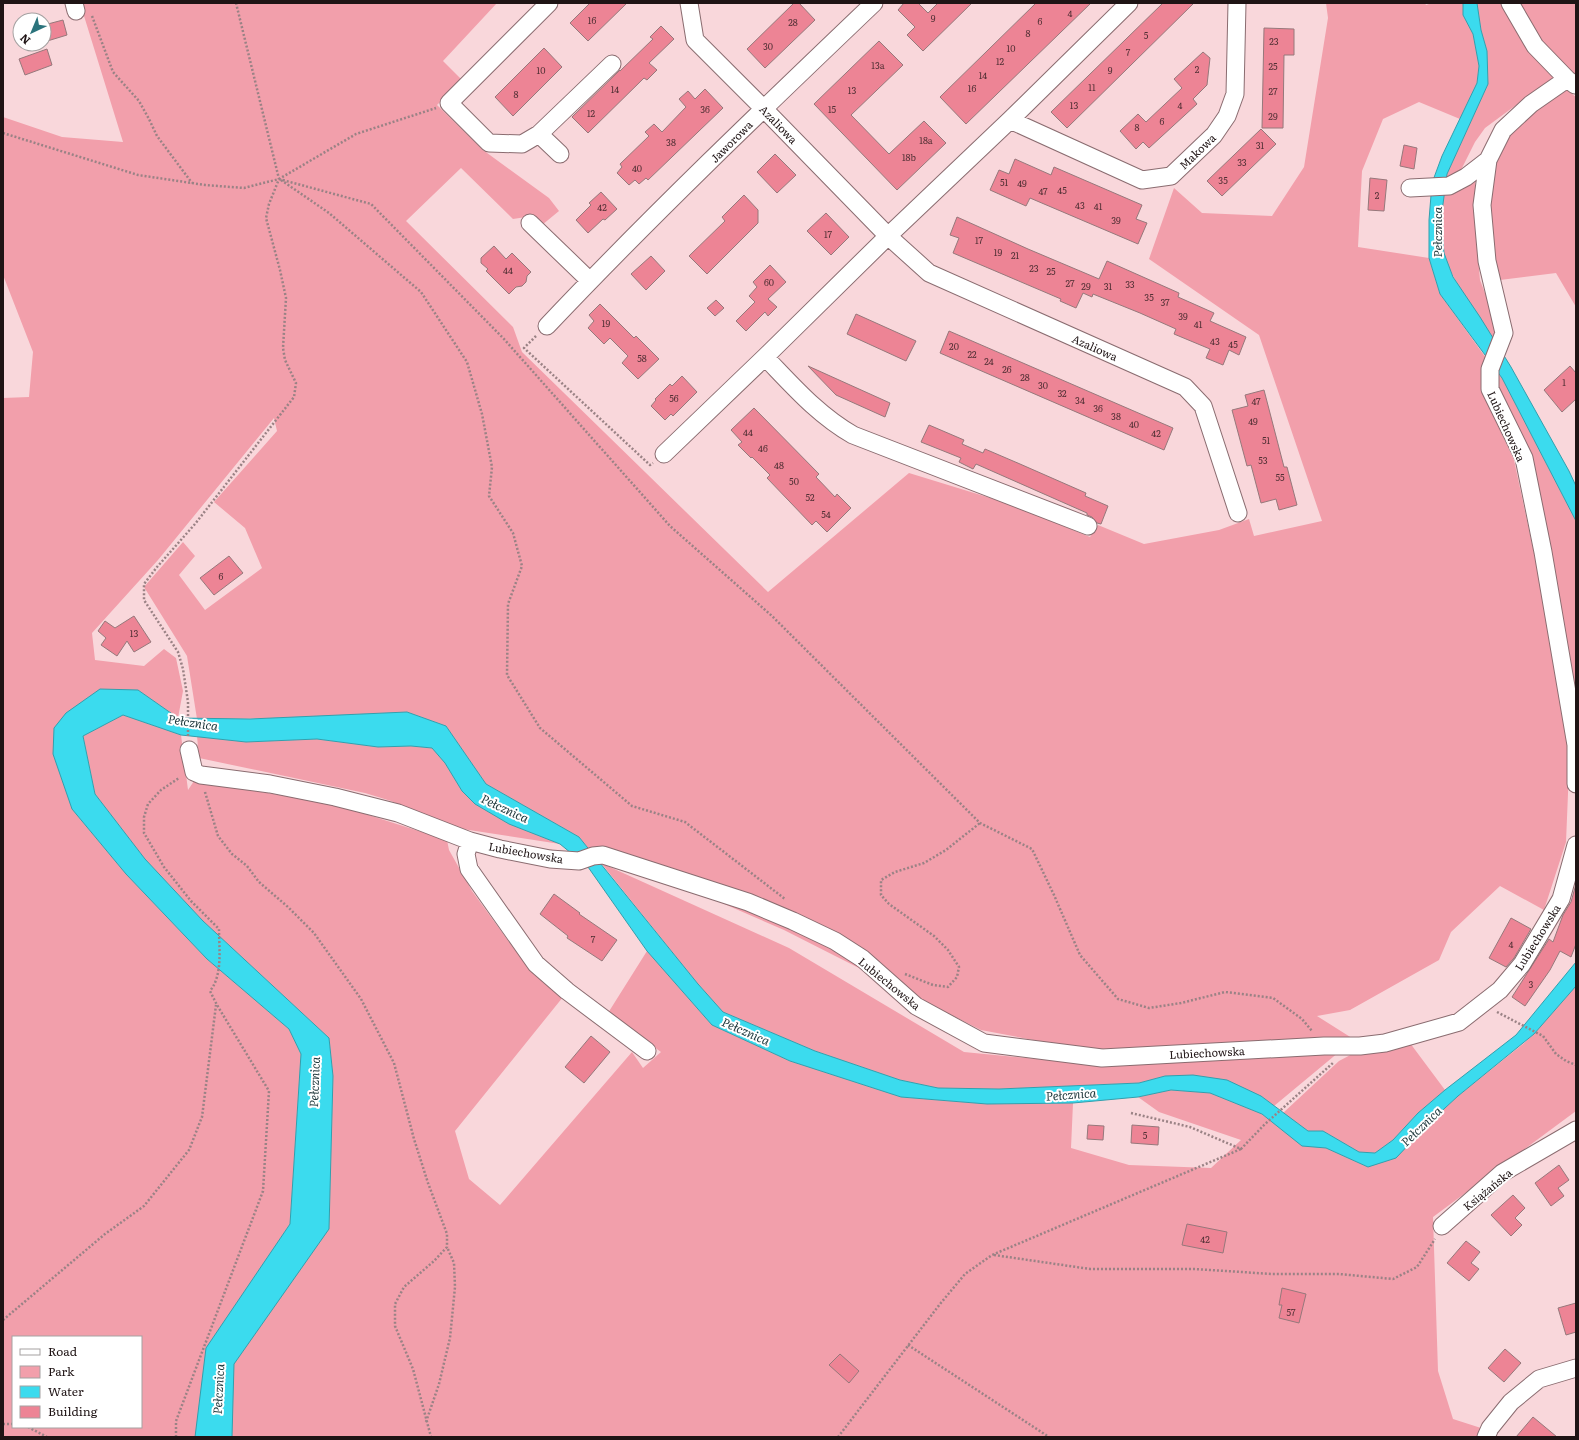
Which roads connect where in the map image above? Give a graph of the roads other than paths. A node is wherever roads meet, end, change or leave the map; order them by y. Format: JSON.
{"nodes":[{"id":1,"x":549,"y":3,"type":"edge"},
{"id":2,"x":689,"y":3,"type":"edge"},
{"id":3,"x":874,"y":3,"type":"edge"},
{"id":4,"x":1129,"y":3,"type":"edge"},
{"id":5,"x":1237,"y":3,"type":"edge"},
{"id":6,"x":1510,"y":3,"type":"edge"},
{"id":7,"x":612,"y":64,"type":"dead end"},
{"id":8,"x":1572,"y":82,"type":"edge"},
{"id":9,"x":764,"y":108,"type":"junction"},
{"id":10,"x":1010,"y":120,"type":"junction"},
{"id":11,"x":539,"y":134,"type":"junction"},
{"id":12,"x":560,"y":154,"type":"dead end"},
{"id":13,"x":1488,"y":160,"type":"junction"},
{"id":14,"x":1418,"y":187,"type":"dead end"},
{"id":15,"x":530,"y":223,"type":"dead end"},
{"id":16,"x":888,"y":236,"type":"junction"},
{"id":17,"x":590,"y":281,"type":"junction"},
{"id":18,"x":547,"y":326,"type":"road end"},
{"id":19,"x":766,"y":357,"type":"junction"},
{"id":20,"x":664,"y":454,"type":"road end"},
{"id":21,"x":1238,"y":513,"type":"dead end"},
{"id":22,"x":1088,"y":526,"type":"dead end"},
{"id":23,"x":189,"y":750,"type":"dead end"},
{"id":24,"x":1576,"y":784,"type":"edge"},
{"id":25,"x":470,"y":841,"type":"junction"},
{"id":26,"x":1576,"y":845,"type":"edge"},
{"id":27,"x":646,"y":1051,"type":"dead end"},
{"id":28,"x":1576,"y":1130,"type":"edge"},
{"id":29,"x":1442,"y":1226,"type":"road end"},
{"id":30,"x":1576,"y":1368,"type":"edge"},
{"id":31,"x":1486,"y":1437,"type":"edge"}],
"edges":[{"from":1,"to":11,"type":"street"},
{"from":2,"to":9,"type":"street","name":"Azaliowa"},
{"from":3,"to":9,"type":"street","name":"Jaworowa"},
{"from":4,"to":10,"type":"street"},
{"from":5,"to":10,"type":"street","name":"Makowa"},
{"from":6,"to":8,"type":"street"},
{"from":7,"to":11,"type":"street"},
{"from":8,"to":13,"type":"street","name":"Lubiechowska"},
{"from":9,"to":16,"type":"street","name":"Azaliowa"},
{"from":9,"to":17,"type":"street","name":"Jaworowa"},
{"from":10,"to":16,"type":"street"},
{"from":11,"to":12,"type":"street"},
{"from":13,"to":14,"type":"street"},
{"from":13,"to":24,"type":"street","name":"Lubiechowska"},
{"from":15,"to":17,"type":"street"},
{"from":16,"to":19,"type":"street"},
{"from":16,"to":21,"type":"street","name":"Azaliowa"},
{"from":17,"to":18,"type":"street","name":"Jaworowa"},
{"from":19,"to":20,"type":"street"},
{"from":19,"to":22,"type":"street"},
{"from":23,"to":25,"type":"street","name":"Lubiechowska"},
{"from":25,"to":26,"type":"street","name":"Lubiechowska"},
{"from":25,"to":27,"type":"street"},
{"from":28,"to":29,"type":"street","name":"Książańska"},
{"from":30,"to":31,"type":"street"}]}
